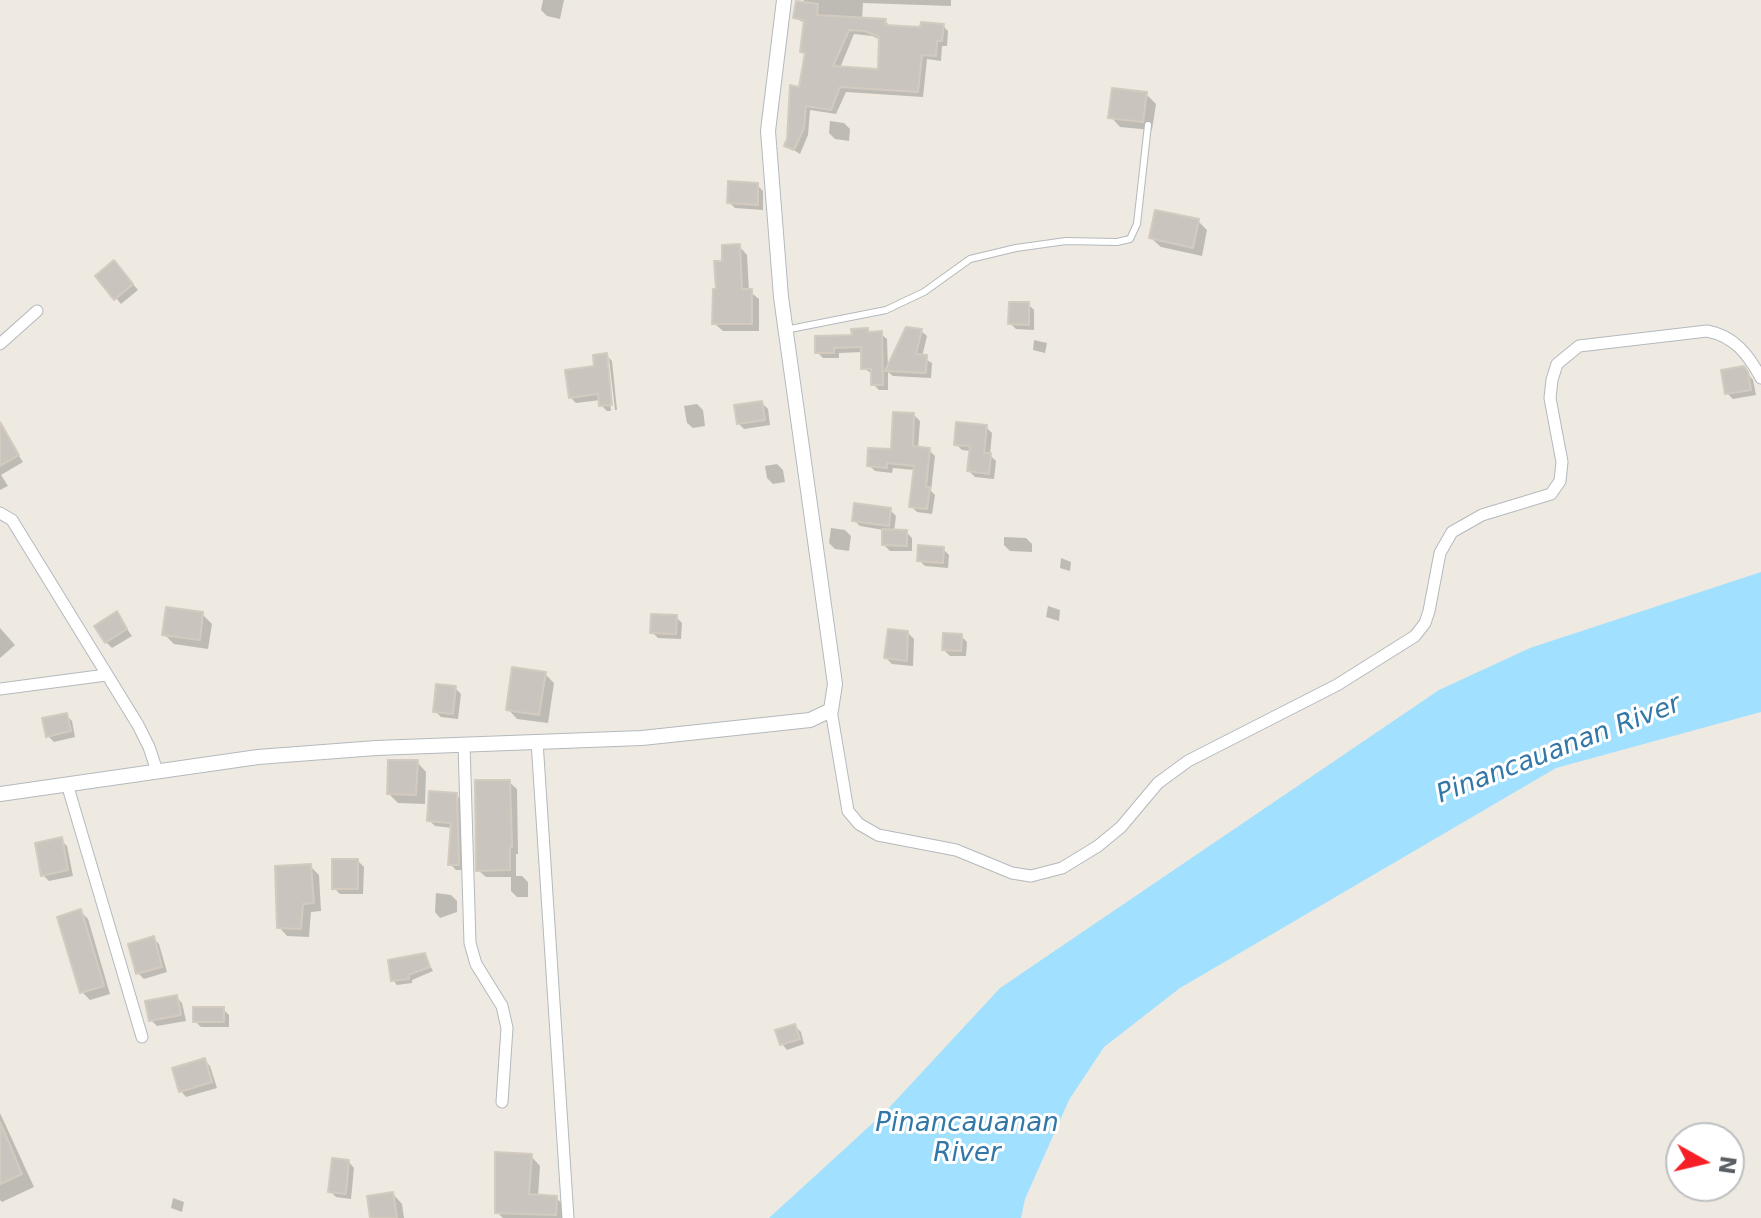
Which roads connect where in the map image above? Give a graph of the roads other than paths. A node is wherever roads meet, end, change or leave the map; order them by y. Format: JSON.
{"nodes":[{"id":1,"x":784,"y":0,"type":"edge"},
{"id":2,"x":1148,"y":125,"type":"dead end"},
{"id":3,"x":37,"y":311,"type":"dead end"},
{"id":4,"x":785,"y":330,"type":"junction"},
{"id":5,"x":0,"y":344,"type":"edge"},
{"id":6,"x":1761,"y":378,"type":"edge"},
{"id":7,"x":0,"y":513,"type":"edge"},
{"id":8,"x":106,"y":675,"type":"junction"},
{"id":9,"x":0,"y":689,"type":"edge"},
{"id":10,"x":831,"y":710,"type":"junction"},
{"id":11,"x":537,"y":741,"type":"junction"},
{"id":12,"x":464,"y":744,"type":"junction"},
{"id":13,"x":157,"y":771,"type":"junction"},
{"id":14,"x":67,"y":784,"type":"junction"},
{"id":15,"x":0,"y":794,"type":"edge"},
{"id":16,"x":142,"y":1037,"type":"dead end"},
{"id":17,"x":502,"y":1102,"type":"dead end"},
{"id":18,"x":568,"y":1218,"type":"edge"}],
"edges":[{"from":1,"to":4,"type":"street"},
{"from":2,"to":4,"type":"lane"},
{"from":3,"to":5,"type":"street"},
{"from":4,"to":10,"type":"street"},
{"from":6,"to":10,"type":"street"},
{"from":7,"to":8,"type":"street"},
{"from":8,"to":9,"type":"street"},
{"from":8,"to":13,"type":"street"},
{"from":10,"to":11,"type":"street"},
{"from":11,"to":12,"type":"street"},
{"from":11,"to":18,"type":"street"},
{"from":12,"to":13,"type":"street"},
{"from":12,"to":17,"type":"street"},
{"from":13,"to":14,"type":"street"},
{"from":14,"to":15,"type":"street"},
{"from":14,"to":16,"type":"street"}]}
